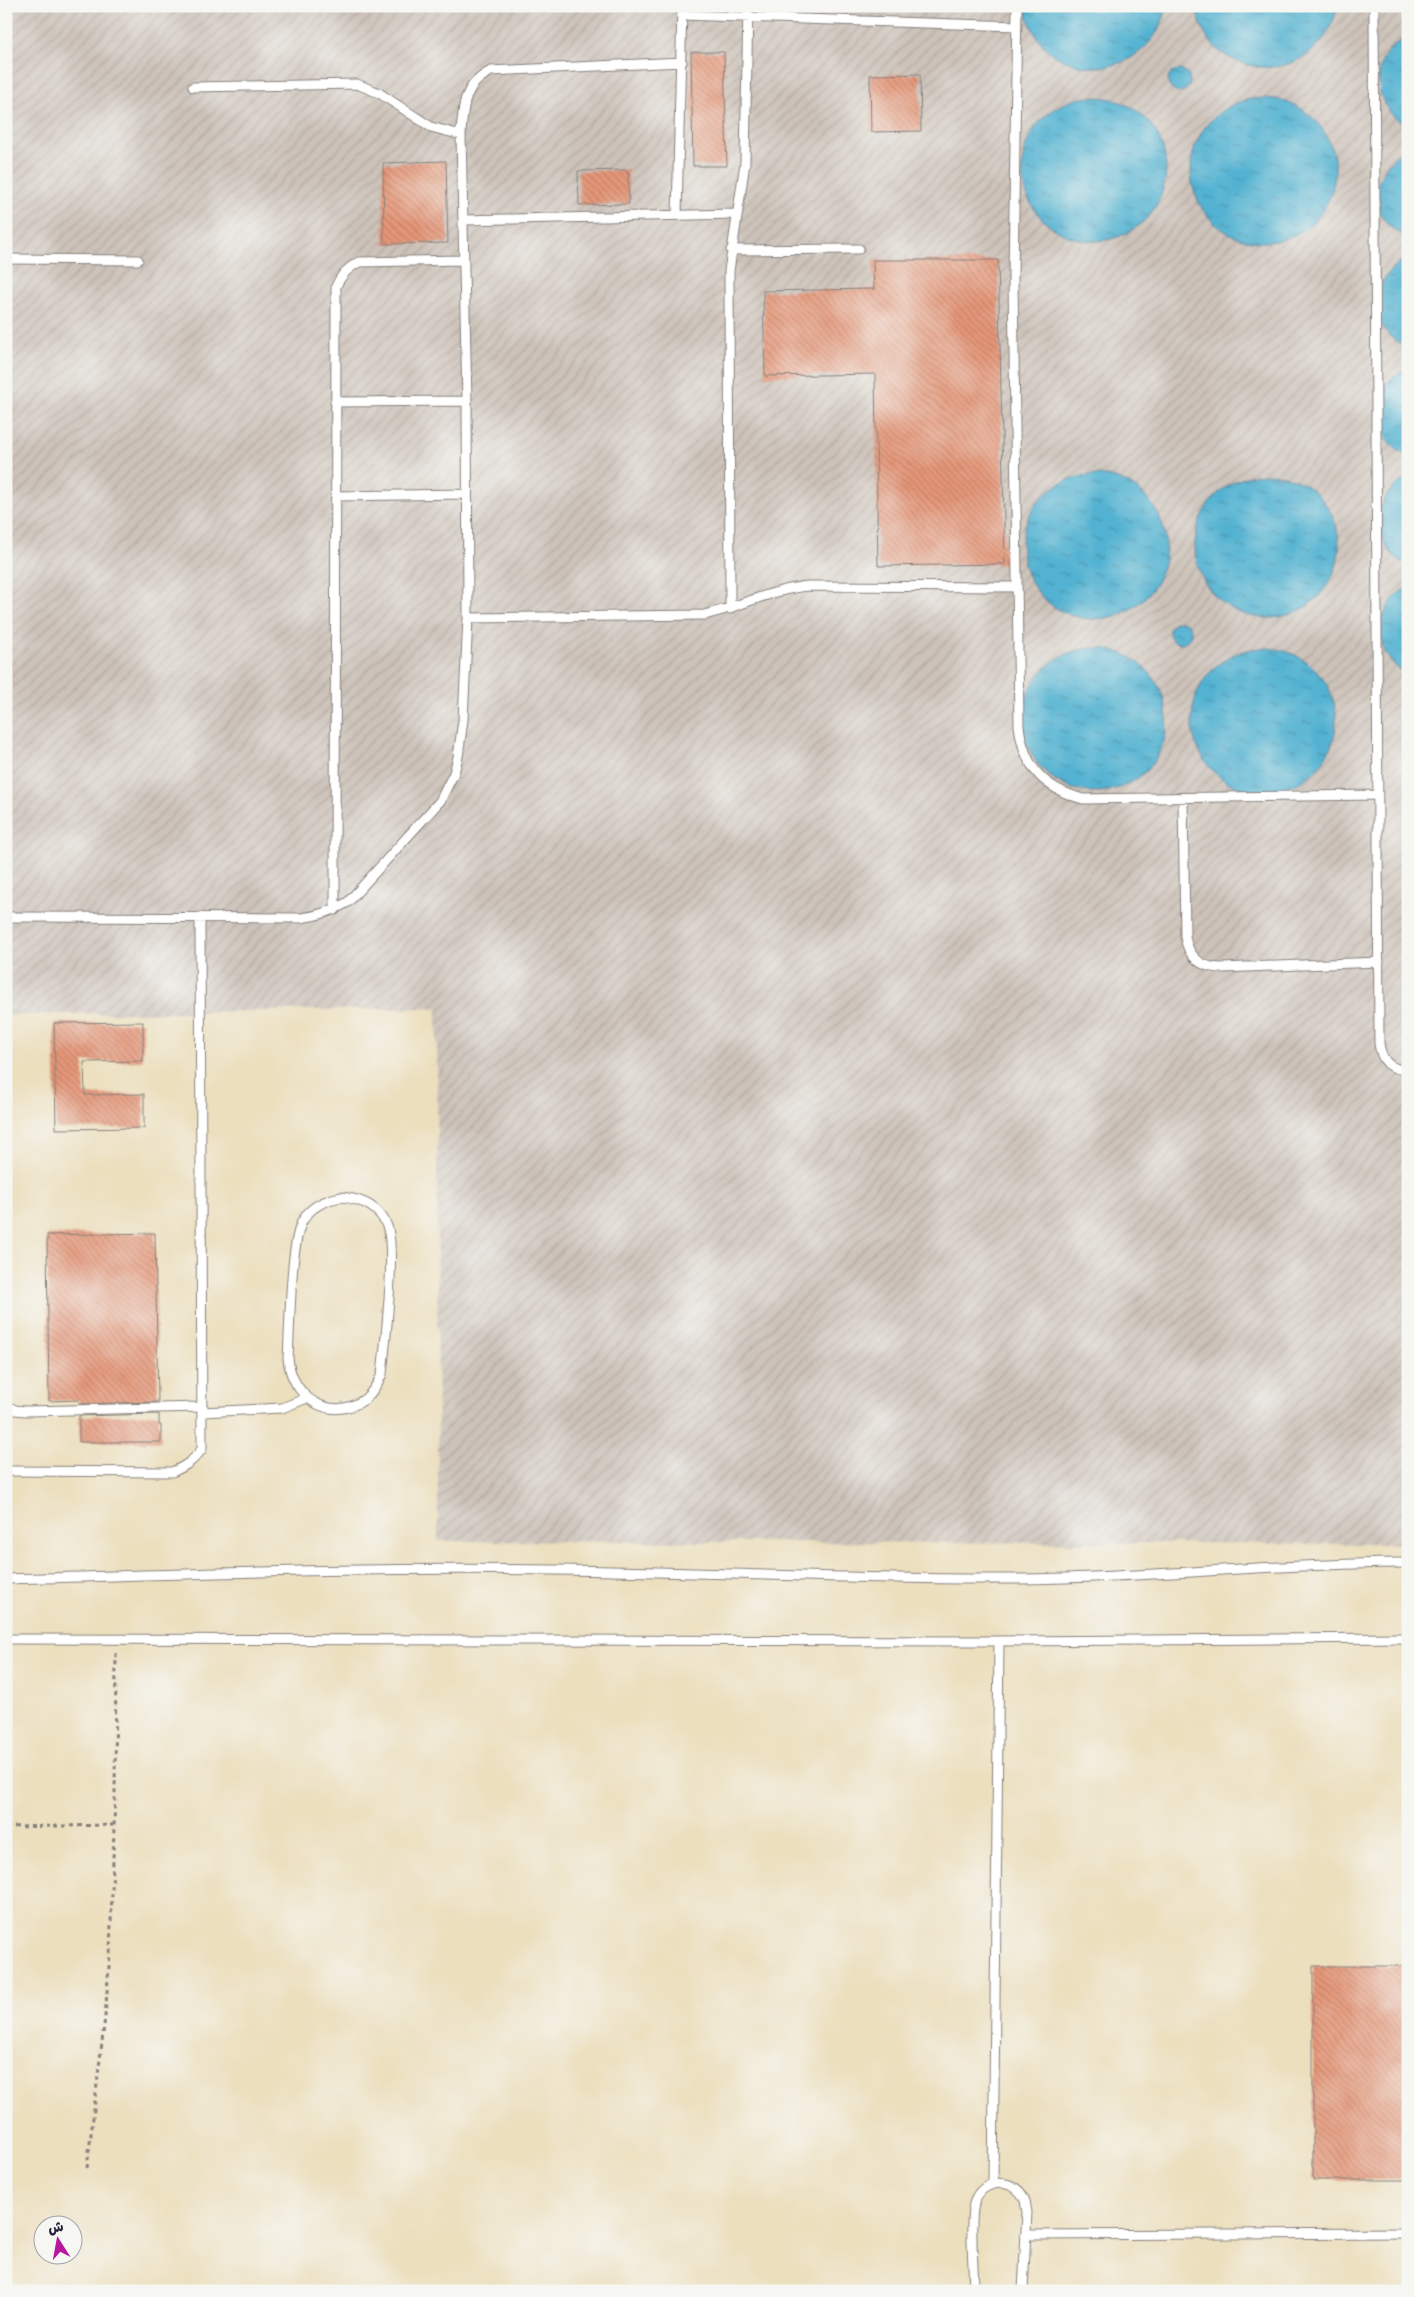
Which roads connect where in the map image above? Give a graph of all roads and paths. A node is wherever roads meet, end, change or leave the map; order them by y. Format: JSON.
{"nodes":[{"id":1,"x":748,"y":6,"type":"edge"},
{"id":2,"x":1018,"y":6,"type":"edge"},
{"id":3,"x":1374,"y":6,"type":"edge"},
{"id":4,"x":682,"y":11,"type":"edge"},
{"id":5,"x":748,"y":18,"type":"junction"},
{"id":6,"x":1017,"y":26,"type":"junction"},
{"id":7,"x":682,"y":62,"type":"junction"},
{"id":8,"x":193,"y":87,"type":"dead end"},
{"id":9,"x":461,"y":135,"type":"junction"},
{"id":10,"x":677,"y":214,"type":"junction"},
{"id":11,"x":736,"y":214,"type":"junction"},
{"id":12,"x":464,"y":220,"type":"junction"},
{"id":13,"x":859,"y":248,"type":"dead end"},
{"id":14,"x":731,"y":250,"type":"junction"},
{"id":15,"x":6,"y":259,"type":"edge"},
{"id":16,"x":138,"y":260,"type":"dead end"},
{"id":17,"x":464,"y":260,"type":"junction"},
{"id":18,"x":467,"y":401,"type":"junction"},
{"id":19,"x":336,"y":402,"type":"junction"},
{"id":20,"x":466,"y":494,"type":"junction"},
{"id":21,"x":336,"y":496,"type":"junction"},
{"id":22,"x":1018,"y":587,"type":"junction"},
{"id":23,"x":730,"y":609,"type":"junction"},
{"id":24,"x":468,"y":618,"type":"junction"},
{"id":25,"x":1377,"y":795,"type":"junction"},
{"id":26,"x":1183,"y":798,"type":"junction"},
{"id":27,"x":335,"y":910,"type":"junction"},
{"id":28,"x":6,"y":917,"type":"edge"},
{"id":29,"x":200,"y":917,"type":"junction"},
{"id":30,"x":1379,"y":962,"type":"junction"},
{"id":31,"x":1408,"y":1070,"type":"edge"},
{"id":32,"x":307,"y":1398,"type":"junction"},
{"id":33,"x":6,"y":1405,"type":"edge"},
{"id":34,"x":203,"y":1410,"type":"junction"},
{"id":35,"x":6,"y":1471,"type":"edge"},
{"id":36,"x":1408,"y":1563,"type":"edge"},
{"id":37,"x":6,"y":1578,"type":"edge"},
{"id":38,"x":1408,"y":1638,"type":"edge"},
{"id":39,"x":6,"y":1639,"type":"edge"},
{"id":40,"x":116,"y":1640,"type":"junction"},
{"id":41,"x":1000,"y":1641,"type":"junction"},
{"id":42,"x":113,"y":1825,"type":"junction"},
{"id":43,"x":6,"y":1827,"type":"edge"},
{"id":44,"x":87,"y":2168,"type":"dead end"},
{"id":45,"x":993,"y":2184,"type":"junction"},
{"id":46,"x":1408,"y":2232,"type":"edge"},
{"id":47,"x":1025,"y":2235,"type":"junction"},
{"id":48,"x":974,"y":2291,"type":"edge"},
{"id":49,"x":1023,"y":2291,"type":"edge"}],
"edges":[{"from":1,"to":5,"type":"lane"},
{"from":2,"to":6,"type":"lane"},
{"from":3,"to":25,"type":"lane"},
{"from":4,"to":5,"type":"lane"},
{"from":4,"to":7,"type":"lane"},
{"from":5,"to":6,"type":"lane"},
{"from":5,"to":11,"type":"lane"},
{"from":6,"to":22,"type":"lane"},
{"from":7,"to":9,"type":"lane"},
{"from":7,"to":10,"type":"lane"},
{"from":8,"to":9,"type":"lane"},
{"from":9,"to":12,"type":"lane"},
{"from":10,"to":11,"type":"lane"},
{"from":10,"to":12,"type":"lane"},
{"from":11,"to":14,"type":"lane"},
{"from":12,"to":17,"type":"lane"},
{"from":13,"to":14,"type":"lane"},
{"from":14,"to":23,"type":"lane"},
{"from":15,"to":16,"type":"lane"},
{"from":17,"to":18,"type":"lane"},
{"from":17,"to":19,"type":"lane"},
{"from":18,"to":19,"type":"lane"},
{"from":18,"to":20,"type":"lane"},
{"from":19,"to":21,"type":"lane"},
{"from":20,"to":21,"type":"lane"},
{"from":20,"to":24,"type":"lane"},
{"from":21,"to":27,"type":"lane"},
{"from":22,"to":23,"type":"lane"},
{"from":22,"to":26,"type":"lane"},
{"from":23,"to":24,"type":"lane"},
{"from":24,"to":27,"type":"lane"},
{"from":25,"to":26,"type":"lane"},
{"from":25,"to":30,"type":"lane"},
{"from":26,"to":30,"type":"lane"},
{"from":27,"to":29,"type":"lane"},
{"from":28,"to":29,"type":"lane"},
{"from":29,"to":34,"type":"lane"},
{"from":30,"to":31,"type":"lane"},
{"from":32,"to":32,"type":"lane"},
{"from":32,"to":34,"type":"lane"},
{"from":33,"to":34,"type":"lane"},
{"from":34,"to":35,"type":"lane"},
{"from":36,"to":37,"type":"lane"},
{"from":38,"to":41,"type":"lane"},
{"from":39,"to":40,"type":"lane"},
{"from":40,"to":41,"type":"lane"},
{"from":40,"to":42,"type":"path"},
{"from":41,"to":45,"type":"lane"},
{"from":42,"to":43,"type":"path"},
{"from":42,"to":44,"type":"path"},
{"from":45,"to":47,"type":"lane"},
{"from":45,"to":48,"type":"lane"},
{"from":46,"to":47,"type":"lane"},
{"from":47,"to":49,"type":"lane"}]}
